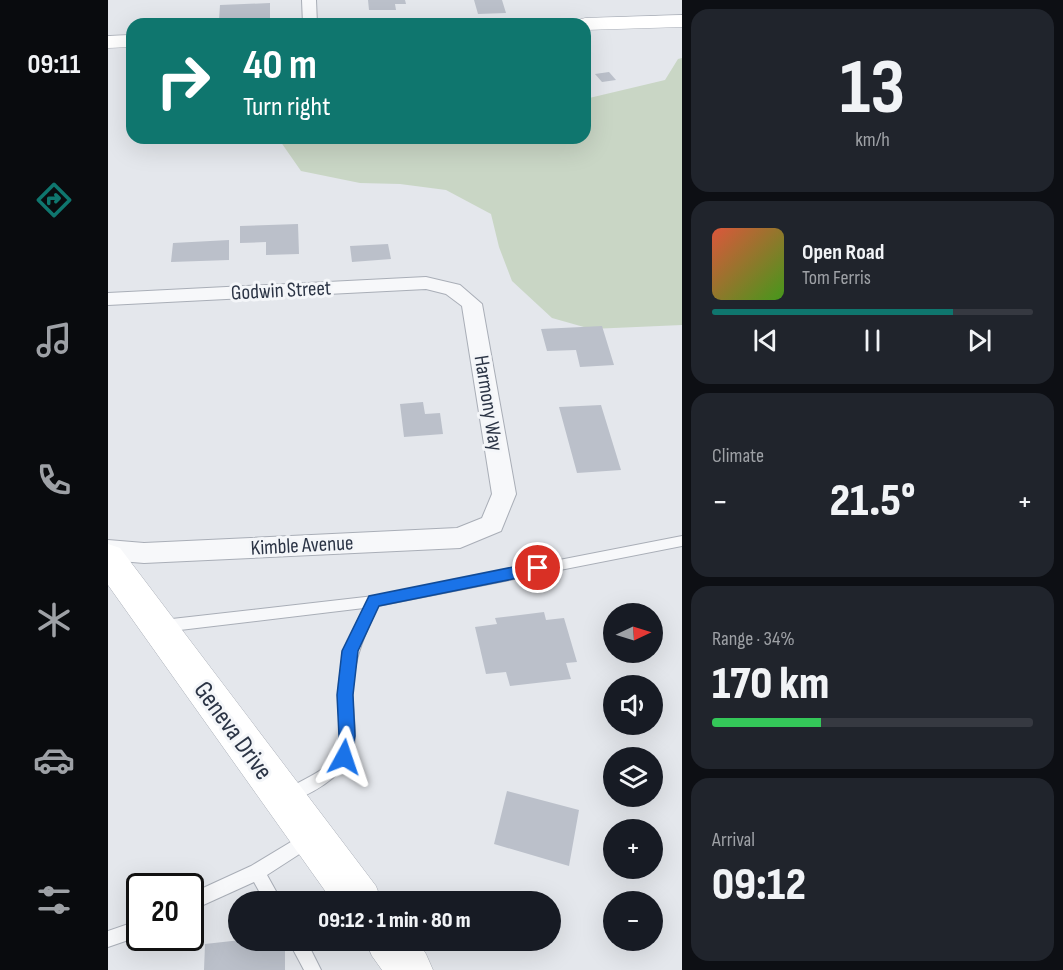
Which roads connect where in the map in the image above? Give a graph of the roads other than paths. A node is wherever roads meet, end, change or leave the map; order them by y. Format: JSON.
{"nodes":[{"id":1,"x":309,"y":0,"type":"edge"},
{"id":2,"x":310,"y":18,"type":"edge"},
{"id":3,"x":591,"y":19,"type":"edge"},
{"id":4,"x":682,"y":21,"type":"edge"},
{"id":5,"x":126,"y":41,"type":"edge"},
{"id":6,"x":108,"y":42,"type":"edge"},
{"id":7,"x":453,"y":289,"type":"joint"},
{"id":8,"x":108,"y":299,"type":"edge"},
{"id":9,"x":492,"y":524,"type":"joint"},
{"id":10,"x":682,"y":541,"type":"edge"},
{"id":11,"x":108,"y":550,"type":"edge"},
{"id":12,"x":108,"y":558,"type":"edge"},
{"id":13,"x":374,"y":601,"type":"junction"},
{"id":14,"x":159,"y":627,"type":"junction"},
{"id":15,"x":284,"y":798,"type":"junction"},
{"id":16,"x":312,"y":837,"type":"junction"},
{"id":17,"x":257,"y":872,"type":"junction"},
{"id":18,"x":268,"y":891,"type":"edge"},
{"id":19,"x":352,"y":891,"type":"edge"},
{"id":20,"x":204,"y":897,"type":"edge"},
{"id":21,"x":126,"y":932,"type":"edge"},
{"id":22,"x":108,"y":939,"type":"edge"},
{"id":23,"x":302,"y":951,"type":"edge"},
{"id":24,"x":313,"y":970,"type":"edge"}],
"edges":[{"from":1,"to":2,"type":"street"},
{"from":3,"to":4,"type":"main road"},
{"from":5,"to":6,"type":"main road"},
{"from":7,"to":8,"type":"street","name":"Godwin Street"},
{"from":7,"to":9,"type":"street","name":"Harmony Way"},
{"from":9,"to":11,"type":"street","name":"Kimble Avenue"},
{"from":10,"to":13,"type":"lane"},
{"from":12,"to":14,"type":"main road","name":"Geneva Drive"},
{"from":13,"to":14,"type":"lane"},
{"from":13,"to":15,"type":"lane"},
{"from":14,"to":15,"type":"main road","name":"Geneva Drive"},
{"from":15,"to":16,"type":"main road","name":"Geneva Drive"},
{"from":16,"to":17,"type":"lane"},
{"from":16,"to":19,"type":"main road","name":"Geneva Drive"},
{"from":17,"to":18,"type":"lane"},
{"from":17,"to":20,"type":"lane"},
{"from":21,"to":22,"type":"lane"},
{"from":23,"to":24,"type":"lane"}]}
